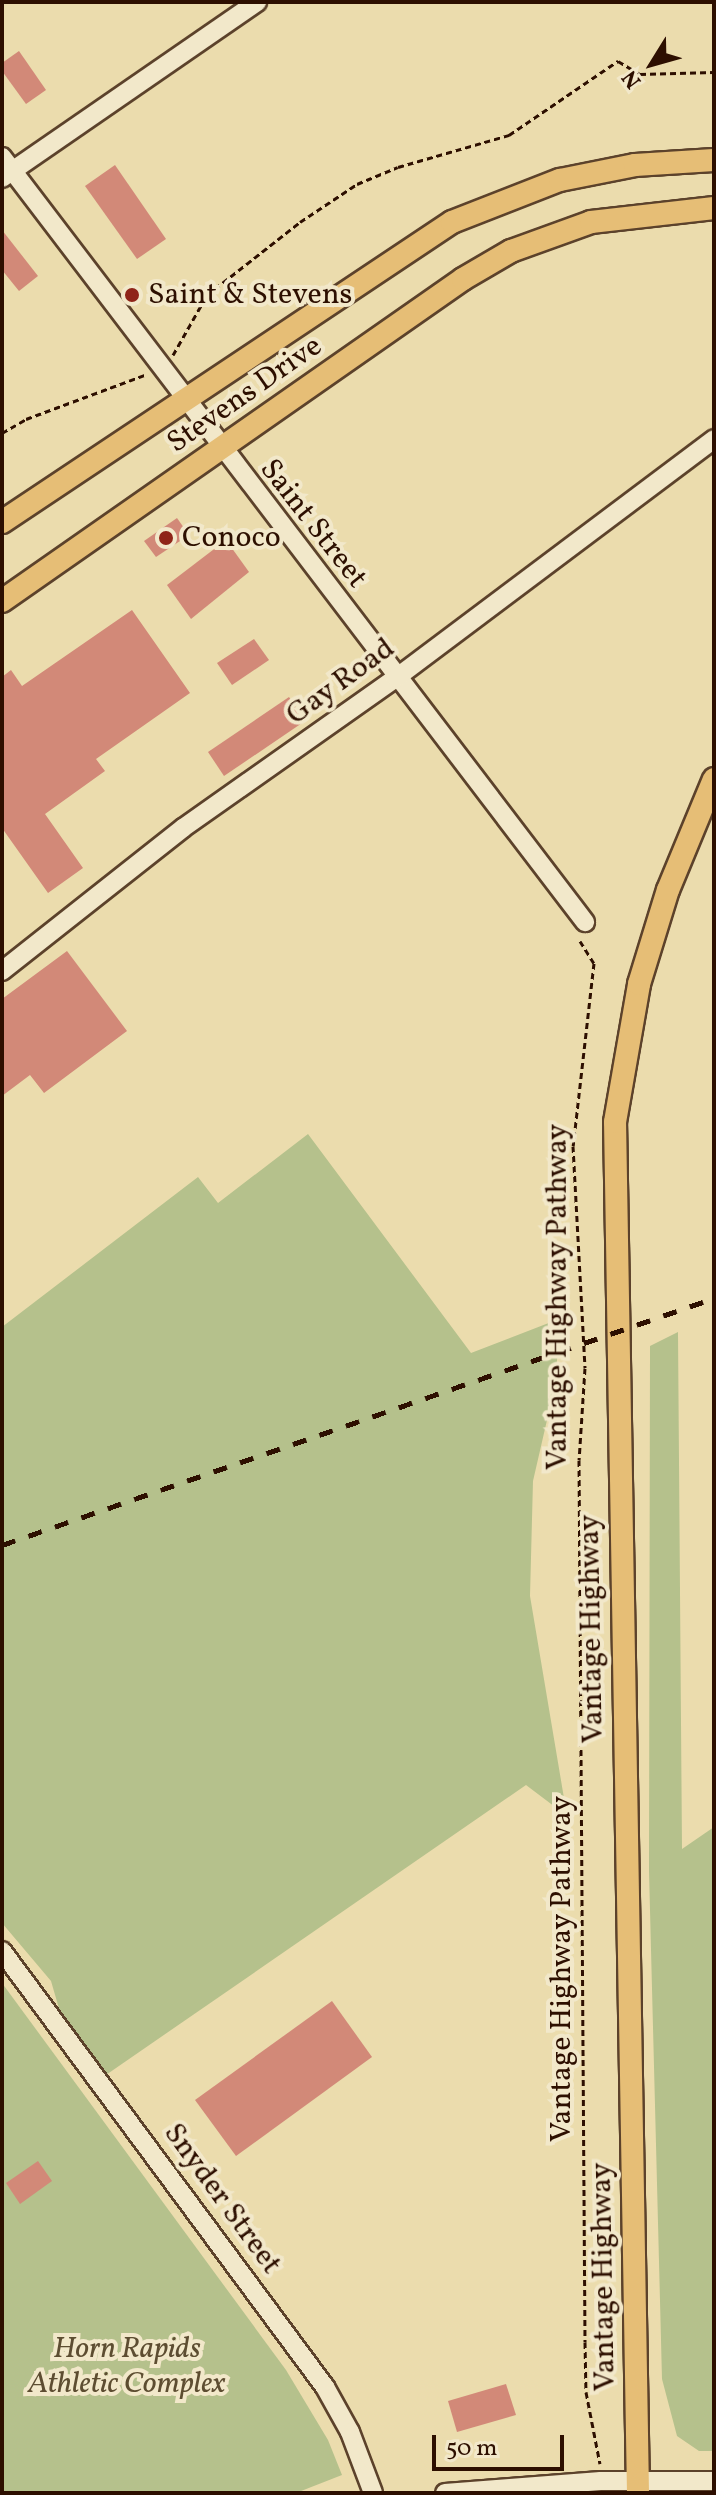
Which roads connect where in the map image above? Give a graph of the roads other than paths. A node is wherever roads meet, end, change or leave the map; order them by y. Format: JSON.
{"nodes":[{"id":1,"x":257,"y":2,"type":"edge"},
{"id":2,"x":714,"y":160,"type":"edge"},
{"id":3,"x":6,"y":169,"type":"edge"},
{"id":4,"x":714,"y":208,"type":"edge"},
{"id":5,"x":184,"y":401,"type":"junction"},
{"id":6,"x":714,"y":439,"type":"edge"},
{"id":7,"x":220,"y":449,"type":"junction"},
{"id":8,"x":2,"y":522,"type":"edge"},
{"id":9,"x":2,"y":601,"type":"edge"},
{"id":10,"x":396,"y":678,"type":"junction"},
{"id":11,"x":714,"y":779,"type":"edge"},
{"id":12,"x":585,"y":922,"type":"road end"},
{"id":13,"x":2,"y":971,"type":"edge"},
{"id":14,"x":2,"y":1951,"type":"edge"},
{"id":15,"x":714,"y":2481,"type":"edge"},
{"id":16,"x":638,"y":2487,"type":"edge"},
{"id":17,"x":373,"y":2493,"type":"edge"},
{"id":18,"x":445,"y":2493,"type":"edge"}],
"edges":[{"from":1,"to":3,"type":"street"},
{"from":2,"to":5,"type":"main road","name":"Stevens Drive"},
{"from":3,"to":5,"type":"street","name":"Saint Street"},
{"from":4,"to":7,"type":"main road","name":"Stevens Drive"},
{"from":5,"to":7,"type":"street","name":"Saint Street"},
{"from":5,"to":8,"type":"main road","name":"Stevens Drive"},
{"from":6,"to":10,"type":"street","name":"Gay Road"},
{"from":7,"to":9,"type":"main road","name":"Stevens Drive"},
{"from":7,"to":10,"type":"street","name":"Saint Street"},
{"from":10,"to":12,"type":"street","name":"Saint Street"},
{"from":10,"to":13,"type":"street","name":"Gay Road"},
{"from":11,"to":16,"type":"main road","name":"Vantage Highway"},
{"from":14,"to":17,"type":"street","name":"Snyder Street"},
{"from":15,"to":16,"type":"street"},
{"from":16,"to":18,"type":"street"}]}
